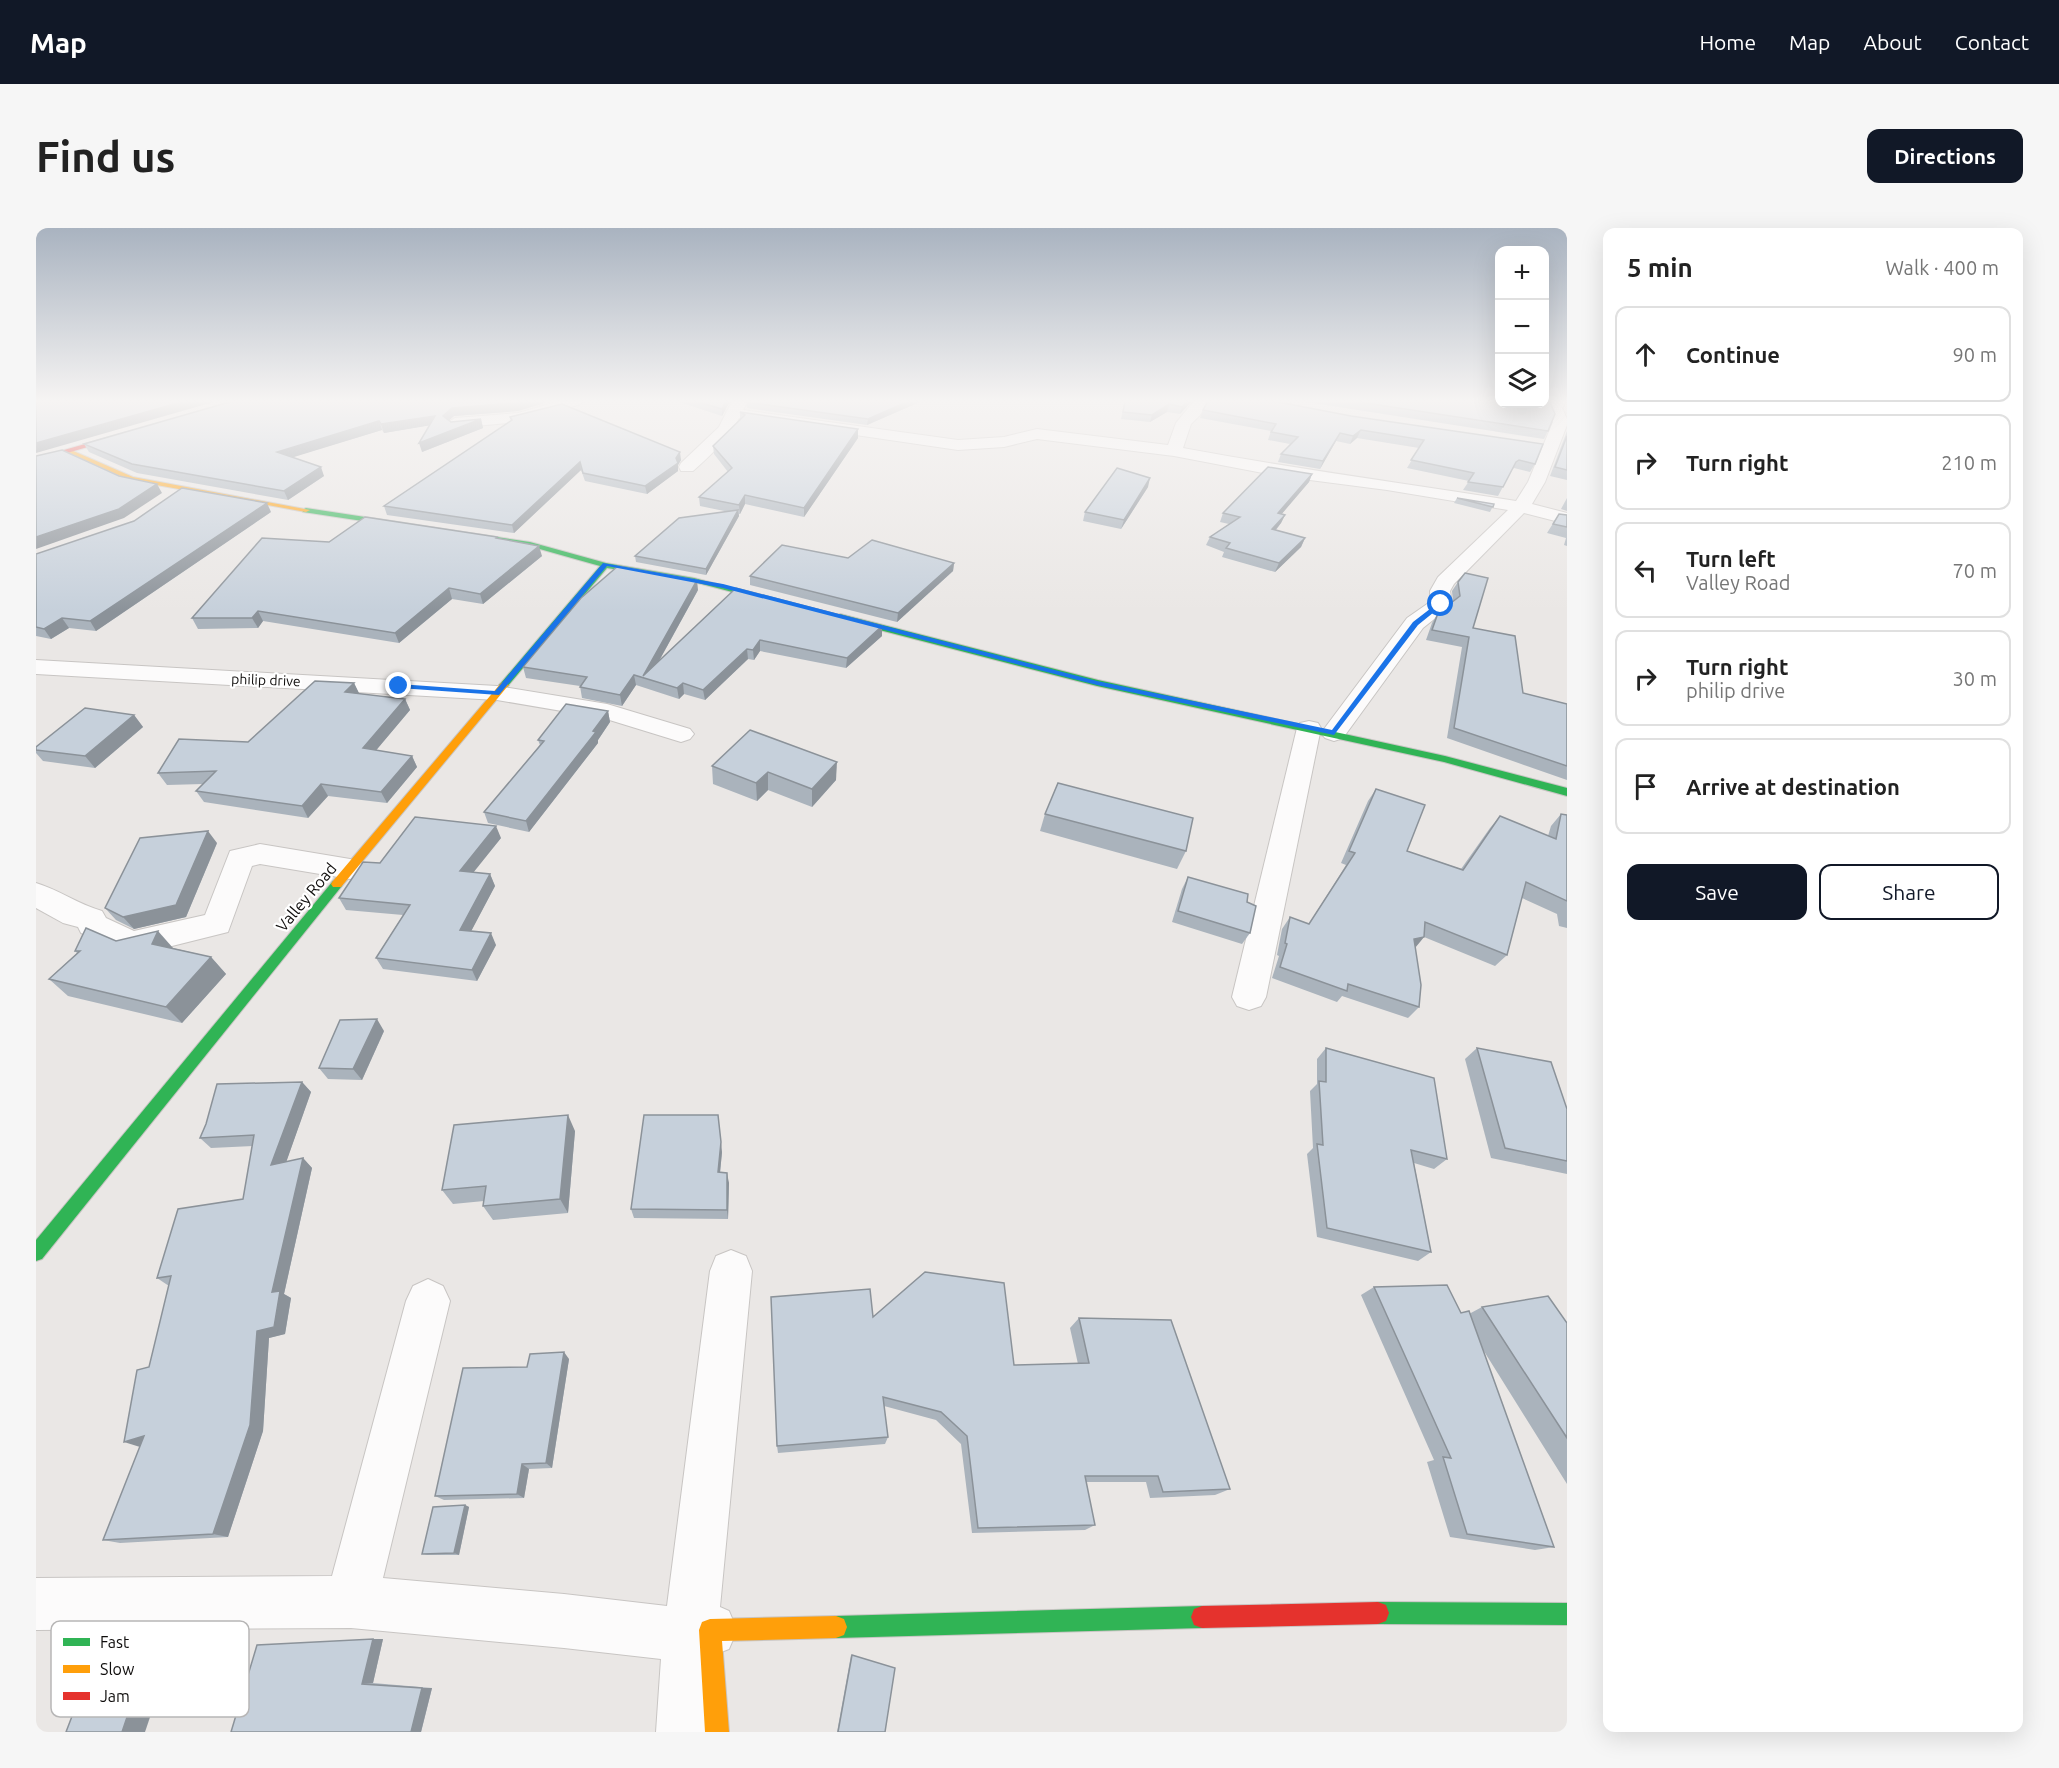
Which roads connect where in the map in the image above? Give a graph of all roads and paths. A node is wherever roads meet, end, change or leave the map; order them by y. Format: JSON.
{"nodes":[{"id":1,"x":113,"y":471,"type":"edge"},
{"id":2,"x":1280,"y":471,"type":"edge"},
{"id":3,"x":1540,"y":471,"type":"edge"},
{"id":4,"x":183,"y":489,"type":"junction"},
{"id":5,"x":166,"y":501,"type":"edge"},
{"id":6,"x":1521,"y":507,"type":"junction"},
{"id":7,"x":1567,"y":519,"type":"edge"},
{"id":8,"x":605,"y":564,"type":"junction"},
{"id":9,"x":792,"y":604,"type":"edge"},
{"id":10,"x":826,"y":614,"type":"edge"},
{"id":11,"x":36,"y":667,"type":"edge"},
{"id":12,"x":497,"y":693,"type":"junction"},
{"id":13,"x":1321,"y":731,"type":"junction"},
{"id":14,"x":681,"y":734,"type":"dead end"},
{"id":15,"x":1567,"y":792,"type":"edge"},
{"id":16,"x":350,"y":869,"type":"junction"},
{"id":17,"x":36,"y":894,"type":"edge"},
{"id":18,"x":1249,"y":997,"type":"dead end"},
{"id":19,"x":36,"y":1253,"type":"edge"},
{"id":20,"x":731,"y":1271,"type":"dead end"},
{"id":21,"x":428,"y":1301,"type":"dead end"},
{"id":22,"x":351,"y":1602,"type":"junction"},
{"id":23,"x":36,"y":1604,"type":"edge"},
{"id":24,"x":1567,"y":1614,"type":"edge"},
{"id":25,"x":700,"y":1633,"type":"junction"},
{"id":26,"x":684,"y":1732,"type":"edge"},
{"id":27,"x":717,"y":1732,"type":"edge"}],
"edges":[{"from":1,"to":4,"type":"street"},
{"from":2,"to":6,"type":"street"},
{"from":3,"to":6,"type":"street"},
{"from":4,"to":5,"type":"street"},
{"from":4,"to":8,"type":"street"},
{"from":6,"to":7,"type":"street"},
{"from":6,"to":13,"type":"street"},
{"from":8,"to":9,"type":"street"},
{"from":8,"to":12,"type":"street","name":"Valley Road"},
{"from":10,"to":13,"type":"street"},
{"from":11,"to":12,"type":"street","name":"philip drive"},
{"from":12,"to":14,"type":"street","name":"philip drive"},
{"from":12,"to":16,"type":"street","name":"Valley Road"},
{"from":13,"to":15,"type":"street"},
{"from":13,"to":18,"type":"street"},
{"from":16,"to":17,"type":"street"},
{"from":16,"to":19,"type":"street","name":"Valley Road"},
{"from":20,"to":25,"type":"street"},
{"from":21,"to":22,"type":"street"},
{"from":22,"to":23,"type":"street"},
{"from":22,"to":25,"type":"street"},
{"from":24,"to":25,"type":"street"},
{"from":25,"to":26,"type":"street"},
{"from":25,"to":27,"type":"street"}]}
